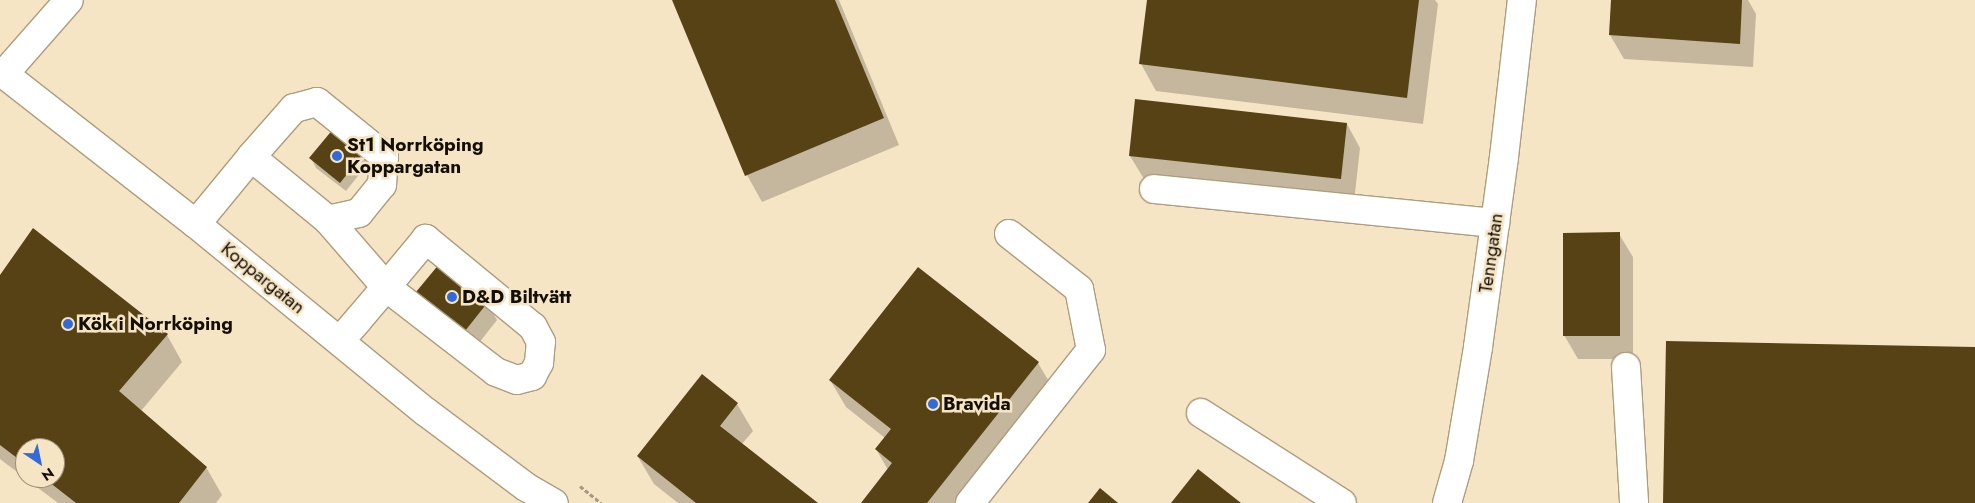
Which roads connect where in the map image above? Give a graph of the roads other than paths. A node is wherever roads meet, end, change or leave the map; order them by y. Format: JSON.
{"nodes":[{"id":1,"x":69,"y":0,"type":"edge"},
{"id":2,"x":1522,"y":0,"type":"edge"},
{"id":3,"x":2,"y":72,"type":"edge"},
{"id":4,"x":251,"y":157,"type":"junction"},
{"id":5,"x":1154,"y":188,"type":"dead end"},
{"id":6,"x":328,"y":220,"type":"junction"},
{"id":7,"x":1495,"y":223,"type":"junction"},
{"id":8,"x":196,"y":224,"type":"junction"},
{"id":9,"x":1008,"y":234,"type":"dead end"},
{"id":10,"x":386,"y":287,"type":"junction"},
{"id":11,"x":340,"y":341,"type":"junction"},
{"id":12,"x":1626,"y":367,"type":"dead end"},
{"id":13,"x":1201,"y":413,"type":"dead end"},
{"id":14,"x":530,"y":495,"type":"edge"},
{"id":15,"x":554,"y":503,"type":"edge"},
{"id":16,"x":970,"y":503,"type":"edge"},
{"id":17,"x":1342,"y":503,"type":"edge"},
{"id":18,"x":1447,"y":503,"type":"edge"},
{"id":19,"x":1634,"y":503,"type":"edge"}],
"edges":[{"from":1,"to":3,"type":"street"},
{"from":2,"to":7,"type":"street","name":"Tenngatan"},
{"from":3,"to":8,"type":"street","name":"Koppargatan"},
{"from":4,"to":6,"type":"street"},
{"from":4,"to":6,"type":"street"},
{"from":4,"to":8,"type":"street"},
{"from":5,"to":7,"type":"street"},
{"from":6,"to":10,"type":"street"},
{"from":7,"to":18,"type":"street","name":"Tenngatan"},
{"from":8,"to":11,"type":"street","name":"Koppargatan"},
{"from":9,"to":16,"type":"street"},
{"from":10,"to":10,"type":"street"},
{"from":10,"to":11,"type":"street"},
{"from":11,"to":14,"type":"street","name":"Koppargatan"},
{"from":12,"to":19,"type":"street"},
{"from":13,"to":17,"type":"street"},
{"from":14,"to":15,"type":"street","name":"Koppargatan"}]}
